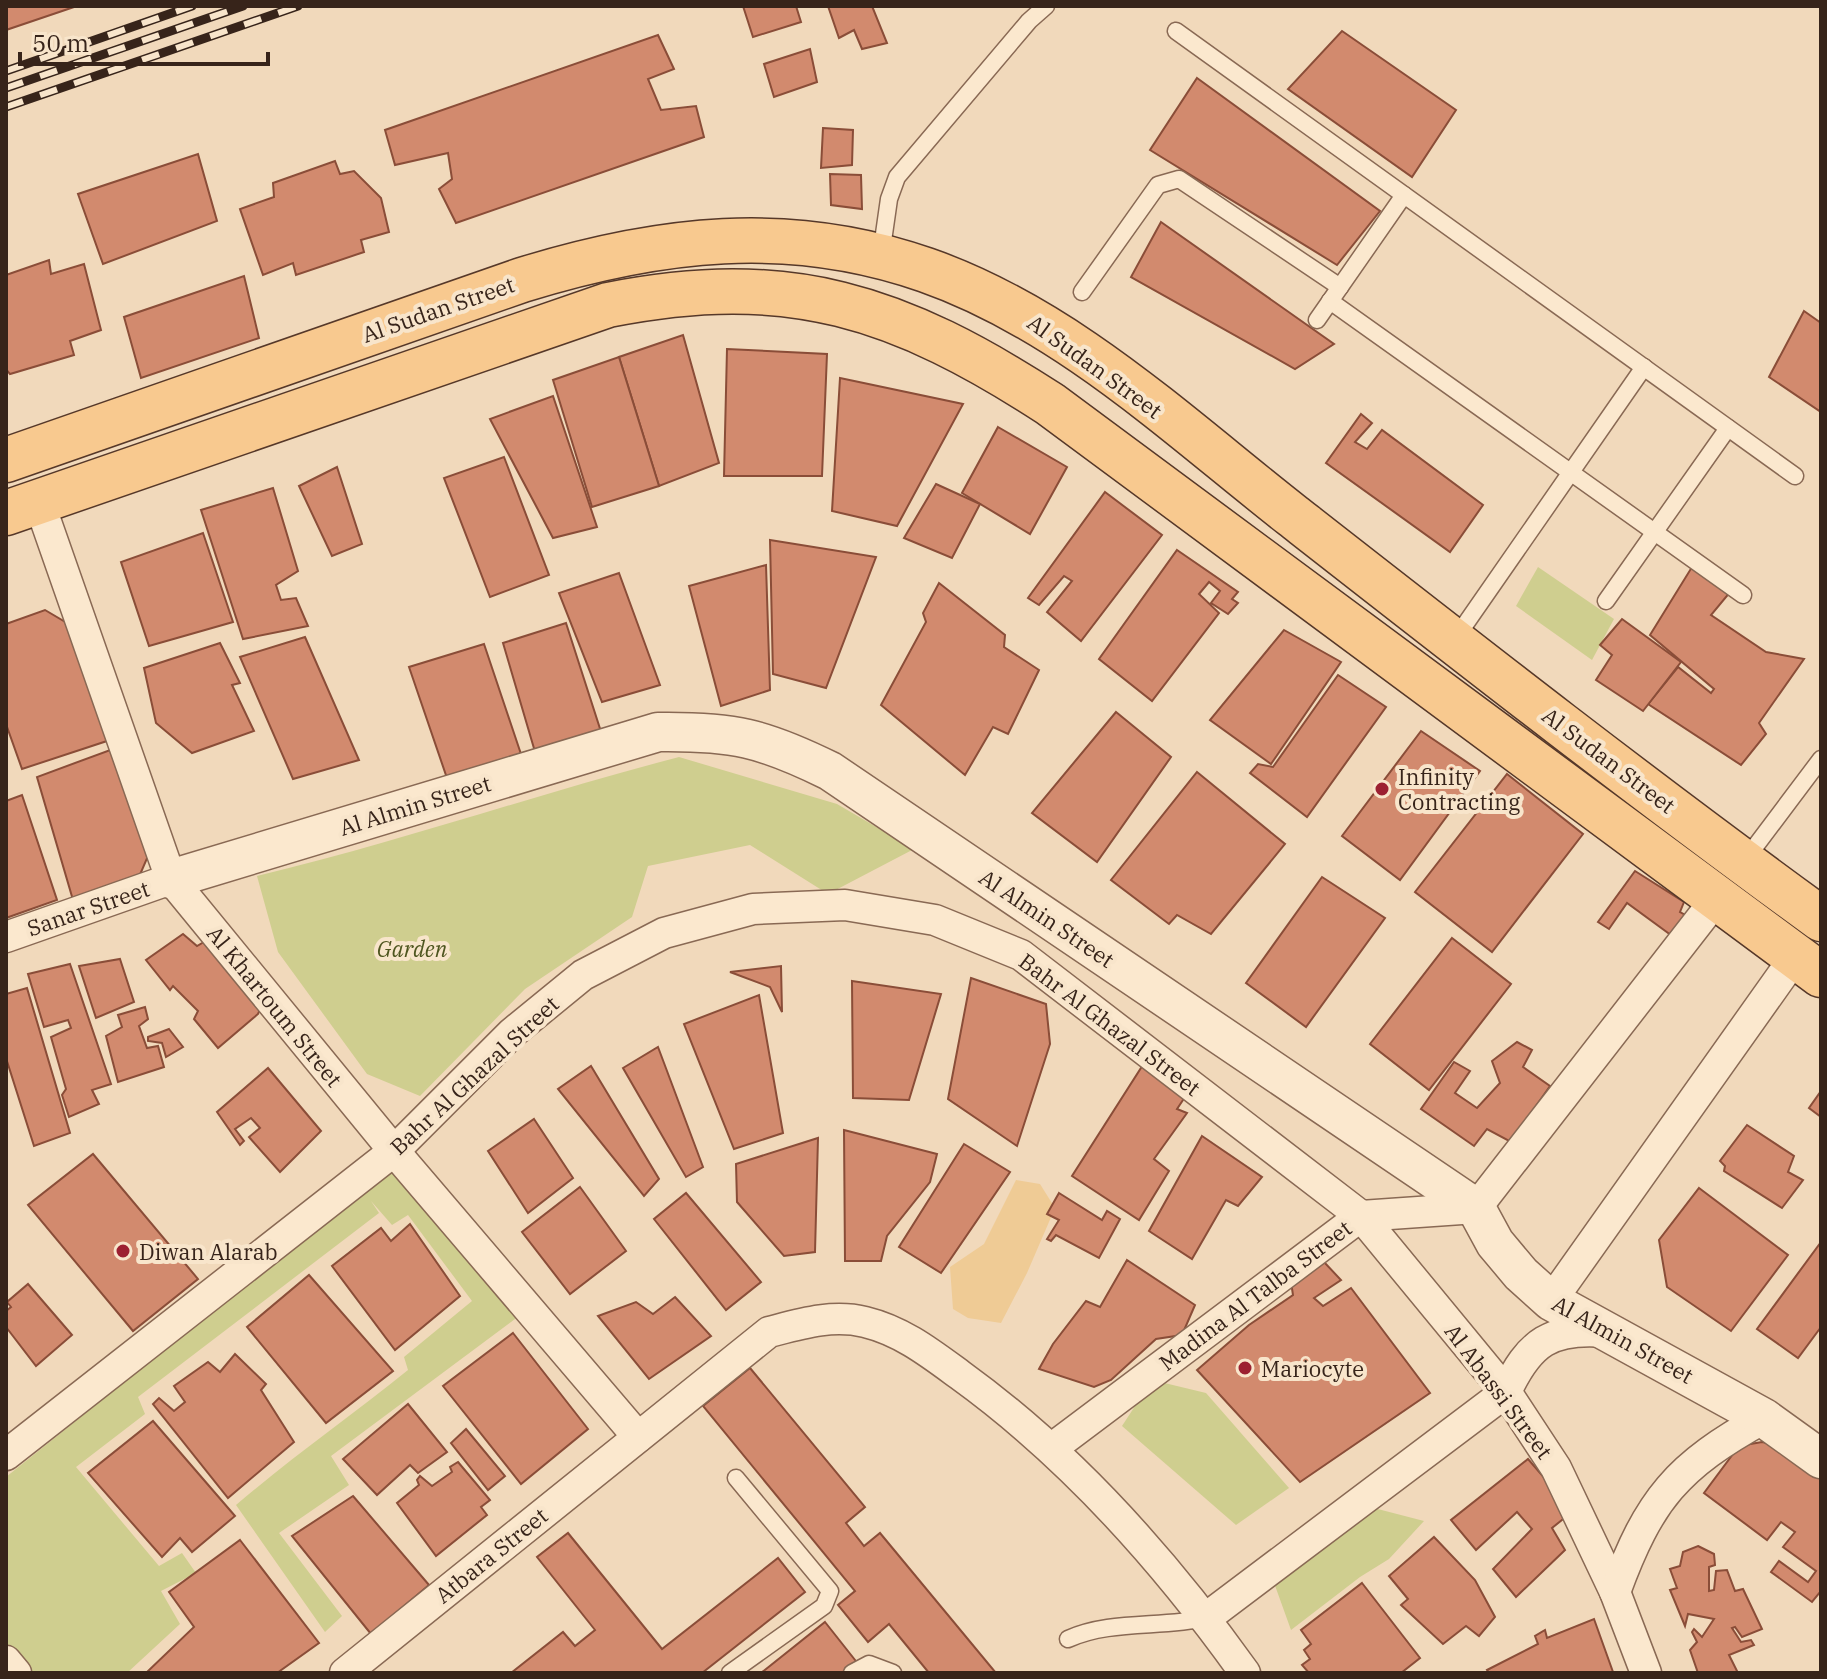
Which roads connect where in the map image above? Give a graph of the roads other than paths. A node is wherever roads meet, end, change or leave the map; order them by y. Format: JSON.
{"nodes":[{"id":1,"x":1046,"y":6,"type":"edge"},
{"id":2,"x":1176,"y":31,"type":"dead end"},
{"id":3,"x":1404,"y":195,"type":"junction"},
{"id":4,"x":881,"y":257,"type":"junction"},
{"id":5,"x":1082,"y":292,"type":"dead end"},
{"id":6,"x":1335,"y":294,"type":"junction"},
{"id":7,"x":880,"y":314,"type":"junction"},
{"id":8,"x":1317,"y":320,"type":"dead end"},
{"id":9,"x":1644,"y":367,"type":"junction"},
{"id":10,"x":1728,"y":428,"type":"junction"},
{"id":11,"x":6,"y":460,"type":"edge"},
{"id":12,"x":1570,"y":472,"type":"junction"},
{"id":13,"x":1795,"y":476,"type":"dead end"},
{"id":14,"x":22,"y":507,"type":"edge"},
{"id":15,"x":1654,"y":532,"type":"junction"},
{"id":16,"x":1743,"y":595,"type":"dead end"},
{"id":17,"x":1606,"y":601,"type":"dead end"},
{"id":18,"x":1454,"y":641,"type":"junction"},
{"id":19,"x":1821,"y":759,"type":"edge"},
{"id":20,"x":1743,"y":862,"type":"junction"},
{"id":21,"x":171,"y":879,"type":"junction"},
{"id":22,"x":1717,"y":898,"type":"junction"},
{"id":23,"x":1821,"y":919,"type":"edge"},
{"id":24,"x":6,"y":937,"type":"edge"},
{"id":25,"x":1808,"y":966,"type":"edge"},
{"id":26,"x":394,"y":1151,"type":"junction"},
{"id":27,"x":1476,"y":1208,"type":"junction"},
{"id":28,"x":1361,"y":1216,"type":"junction"},
{"id":29,"x":1551,"y":1301,"type":"junction"},
{"id":30,"x":1610,"y":1333,"type":"junction"},
{"id":31,"x":1506,"y":1392,"type":"junction"},
{"id":32,"x":1764,"y":1418,"type":"junction"},
{"id":33,"x":638,"y":1437,"type":"junction"},
{"id":34,"x":1051,"y":1449,"type":"junction"},
{"id":35,"x":6,"y":1455,"type":"edge"},
{"id":36,"x":1821,"y":1459,"type":"edge"},
{"id":37,"x":736,"y":1478,"type":"dead end"},
{"id":38,"x":1615,"y":1592,"type":"junction"},
{"id":39,"x":1206,"y":1618,"type":"junction"},
{"id":40,"x":1068,"y":1639,"type":"dead end"},
{"id":41,"x":6,"y":1661,"type":"edge"},
{"id":42,"x":732,"y":1672,"type":"edge"},
{"id":43,"x":16,"y":1673,"type":"edge"},
{"id":44,"x":345,"y":1673,"type":"edge"},
{"id":45,"x":852,"y":1673,"type":"edge"},
{"id":46,"x":893,"y":1673,"type":"edge"},
{"id":47,"x":1245,"y":1673,"type":"edge"},
{"id":48,"x":1646,"y":1673,"type":"edge"}],
"edges":[{"from":1,"to":4,"type":"lane"},
{"from":2,"to":3,"type":"lane"},
{"from":3,"to":6,"type":"lane"},
{"from":3,"to":9,"type":"lane"},
{"from":4,"to":7,"type":"main road"},
{"from":4,"to":11,"type":"main road","name":"Al Sudan Street"},
{"from":4,"to":18,"type":"main road","name":"Al Sudan Street"},
{"from":5,"to":6,"type":"lane"},
{"from":6,"to":8,"type":"lane"},
{"from":6,"to":12,"type":"lane"},
{"from":7,"to":14,"type":"main road"},
{"from":7,"to":22,"type":"main road"},
{"from":9,"to":10,"type":"lane"},
{"from":9,"to":12,"type":"lane"},
{"from":10,"to":13,"type":"lane"},
{"from":10,"to":15,"type":"lane"},
{"from":12,"to":15,"type":"lane"},
{"from":12,"to":18,"type":"lane"},
{"from":14,"to":21,"type":"street","name":"Al Khartoum Street"},
{"from":15,"to":16,"type":"lane"},
{"from":15,"to":17,"type":"lane"},
{"from":18,"to":20,"type":"main road","name":"Al Sudan Street"},
{"from":19,"to":20,"type":"lane"},
{"from":20,"to":23,"type":"main road","name":"Al Sudan Street"},
{"from":21,"to":24,"type":"street","name":"Sanar Street"},
{"from":21,"to":26,"type":"street","name":"Al Khartoum Street"},
{"from":21,"to":27,"type":"street","name":"Al Almin Street"},
{"from":22,"to":25,"type":"main road"},
{"from":22,"to":27,"type":"street"},
{"from":25,"to":29,"type":"street"},
{"from":26,"to":28,"type":"street","name":"Bahr Al Ghazal Street"},
{"from":26,"to":33,"type":"street","name":"Al Khartoum Street"},
{"from":26,"to":35,"type":"street","name":"Bahr Al Ghazal Street"},
{"from":27,"to":28,"type":"street","name":"Madina Al Talba Street"},
{"from":27,"to":29,"type":"street","name":"Al Almin Street"},
{"from":28,"to":31,"type":"street","name":"Al Abassi Street"},
{"from":28,"to":34,"type":"street","name":"Madina Al Talba Street"},
{"from":29,"to":30,"type":"street","name":"Al Almin Street"},
{"from":30,"to":31,"type":"street"},
{"from":30,"to":32,"type":"street","name":"Al Almin Street"},
{"from":31,"to":38,"type":"street","name":"Al Abassi Street"},
{"from":31,"to":39,"type":"street"},
{"from":32,"to":36,"type":"street","name":"Al Almin Street"},
{"from":32,"to":38,"type":"street"},
{"from":33,"to":34,"type":"street","name":"Atbara Street"},
{"from":33,"to":44,"type":"street","name":"Atbara Street"},
{"from":34,"to":39,"type":"street","name":"Atbara Street"},
{"from":37,"to":42,"type":"lane"},
{"from":38,"to":48,"type":"street","name":"Al Abassi Street"},
{"from":39,"to":40,"type":"lane"},
{"from":39,"to":47,"type":"street","name":"Atbara Street"},
{"from":41,"to":43,"type":"street"},
{"from":45,"to":46,"type":"lane"}]}
